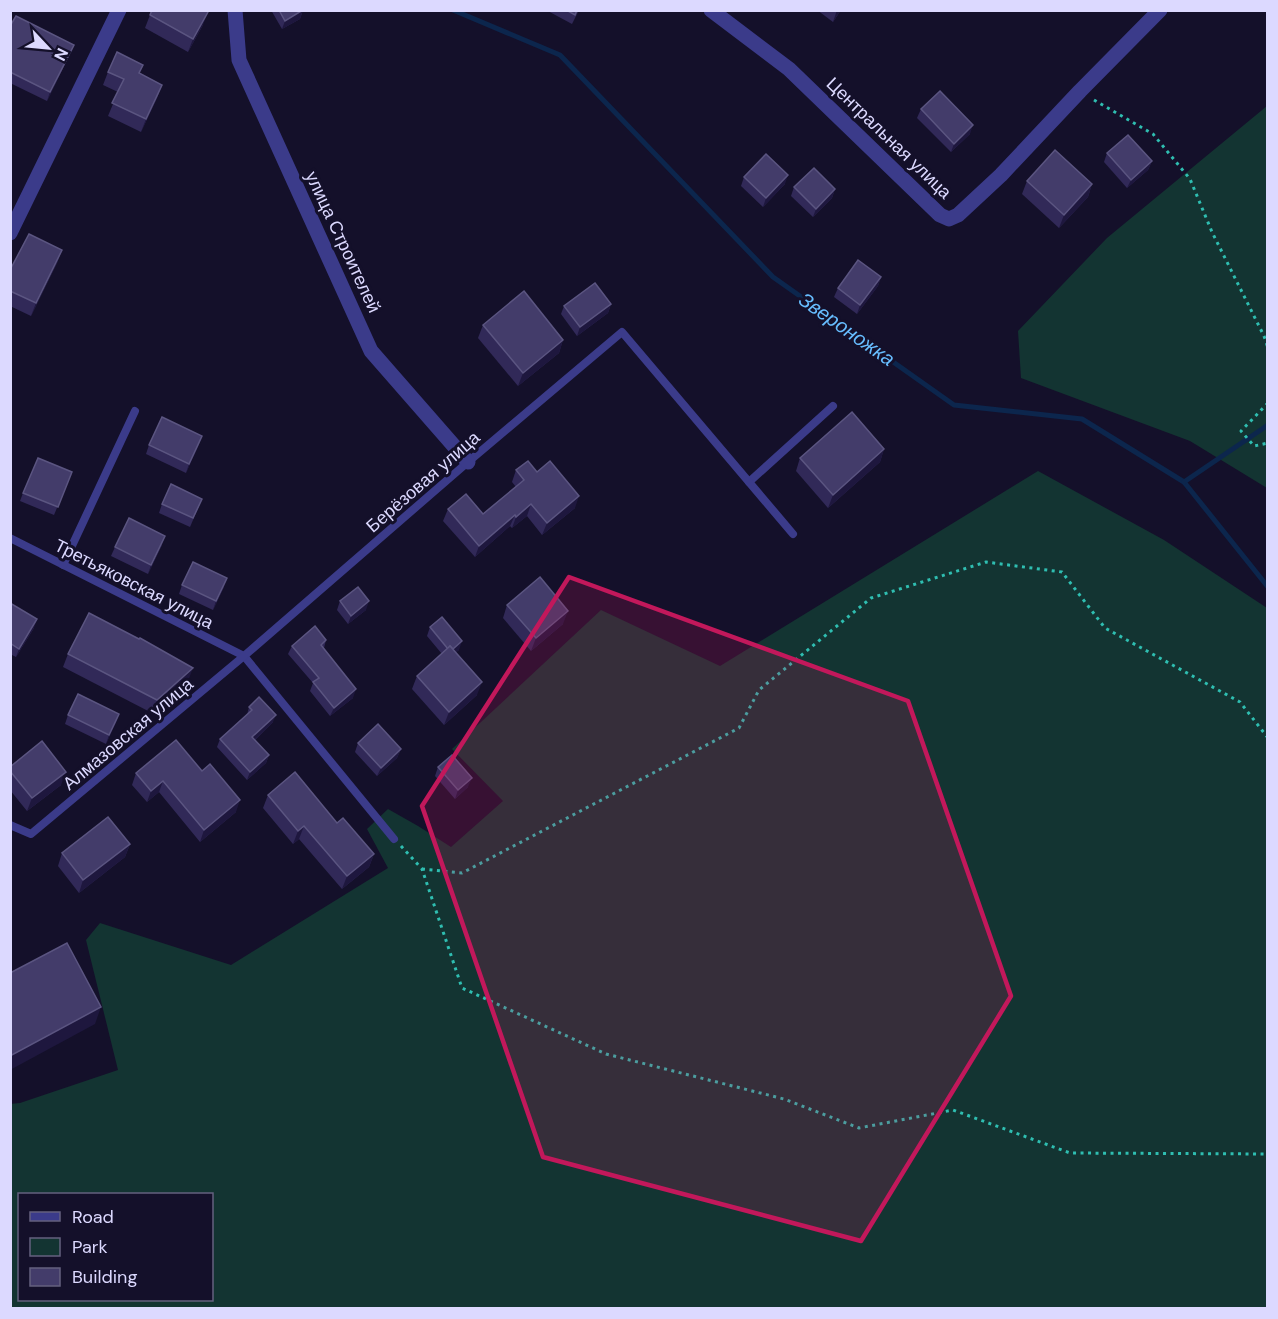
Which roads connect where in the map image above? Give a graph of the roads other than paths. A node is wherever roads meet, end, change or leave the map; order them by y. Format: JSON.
{"nodes":[{"id":1,"x":119,"y":10,"type":"edge"},
{"id":2,"x":235,"y":10,"type":"edge"},
{"id":3,"x":711,"y":10,"type":"edge"},
{"id":4,"x":1160,"y":10,"type":"edge"},
{"id":5,"x":10,"y":233,"type":"edge"},
{"id":6,"x":833,"y":406,"type":"dead end"},
{"id":7,"x":135,"y":411,"type":"dead end"},
{"id":8,"x":468,"y":462,"type":"junction"},
{"id":9,"x":749,"y":482,"type":"junction"},
{"id":10,"x":793,"y":534,"type":"dead end"},
{"id":11,"x":10,"y":538,"type":"edge"},
{"id":12,"x":63,"y":565,"type":"junction"},
{"id":13,"x":244,"y":656,"type":"junction"},
{"id":14,"x":10,"y":825,"type":"edge"},
{"id":15,"x":394,"y":839,"type":"road end"}],
"edges":[{"from":1,"to":5,"type":"street"},
{"from":2,"to":8,"type":"street","name":"улица Строителей"},
{"from":3,"to":4,"type":"street","name":"Центральная улица"},
{"from":6,"to":9,"type":"lane"},
{"from":7,"to":12,"type":"lane"},
{"from":8,"to":9,"type":"lane","name":"Берёзовая улица"},
{"from":8,"to":13,"type":"lane","name":"Берёзовая улица"},
{"from":9,"to":10,"type":"lane"},
{"from":11,"to":12,"type":"lane","name":"Третьяковская улица"},
{"from":12,"to":13,"type":"lane","name":"Третьяковская улица"},
{"from":13,"to":14,"type":"lane","name":"Алмазовская улица"},
{"from":13,"to":15,"type":"lane"}]}
